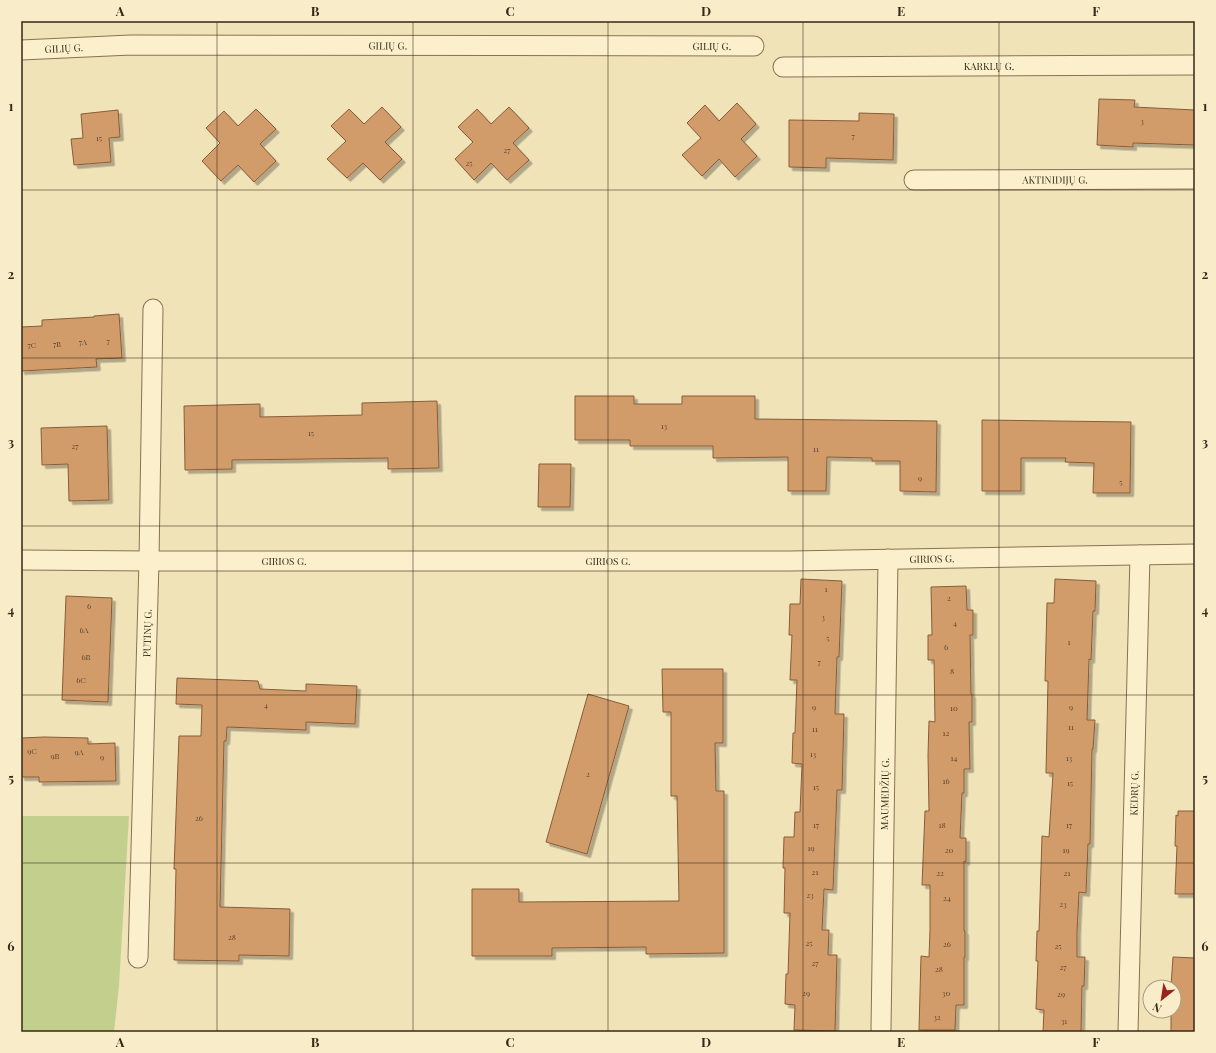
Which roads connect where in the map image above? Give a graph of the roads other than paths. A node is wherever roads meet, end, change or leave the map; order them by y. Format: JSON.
{"nodes":[{"id":1,"x":754,"y":46,"type":"dead end"},
{"id":2,"x":21,"y":50,"type":"edge"},
{"id":3,"x":1195,"y":65,"type":"edge"},
{"id":4,"x":783,"y":67,"type":"dead end"},
{"id":5,"x":1195,"y":179,"type":"edge"},
{"id":6,"x":914,"y":180,"type":"dead end"},
{"id":7,"x":153,"y":309,"type":"dead end"},
{"id":8,"x":1195,"y":554,"type":"edge"},
{"id":9,"x":1140,"y":555,"type":"junction"},
{"id":10,"x":21,"y":560,"type":"edge"},
{"id":11,"x":888,"y":560,"type":"junction"},
{"id":12,"x":149,"y":561,"type":"junction"},
{"id":13,"x":138,"y":958,"type":"dead end"},
{"id":14,"x":881,"y":1029,"type":"dead end"},
{"id":15,"x":1128,"y":1032,"type":"edge"}],
"edges":[{"from":1,"to":2,"type":"street","name":"GILIŲ G."},
{"from":3,"to":4,"type":"street","name":"KARKLŲ G."},
{"from":5,"to":6,"type":"street","name":"AKTINIDIJŲ G."},
{"from":7,"to":12,"type":"street","name":"PUTINŲ G."},
{"from":8,"to":9,"type":"street","name":"GIRIOS G."},
{"from":9,"to":11,"type":"street","name":"GIRIOS G."},
{"from":9,"to":15,"type":"street","name":"KEDRŲ G."},
{"from":10,"to":12,"type":"street","name":"GIRIOS G."},
{"from":11,"to":12,"type":"street","name":"GIRIOS G."},
{"from":11,"to":14,"type":"street","name":"MAUMEDŽIŲ G."},
{"from":12,"to":13,"type":"street","name":"PUTINŲ G."}]}
